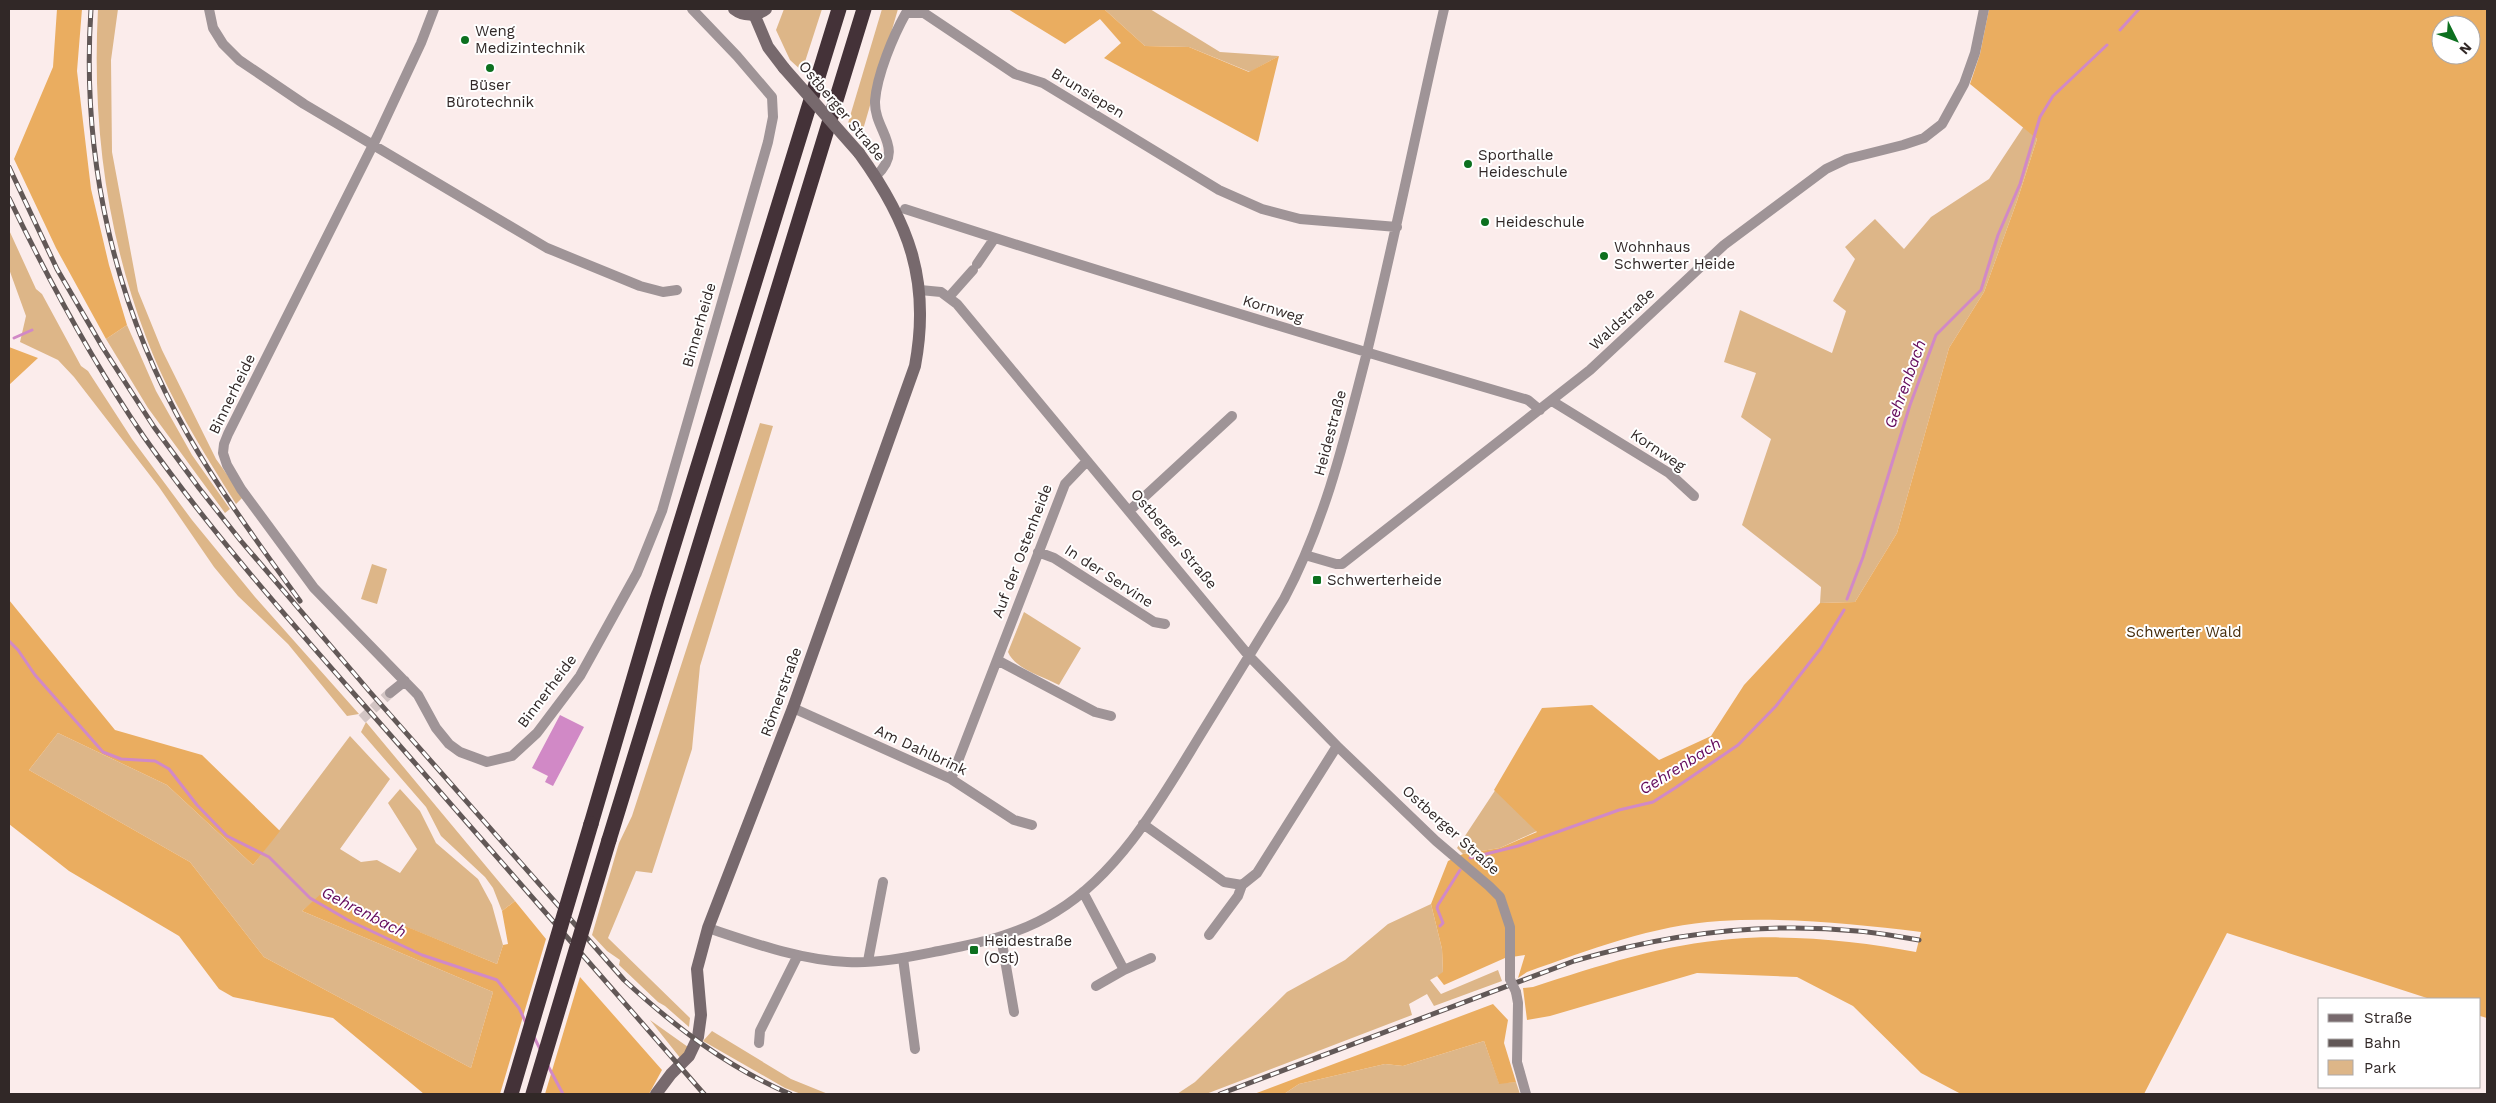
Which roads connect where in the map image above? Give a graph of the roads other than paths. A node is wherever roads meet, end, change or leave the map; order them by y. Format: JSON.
{"nodes":[{"id":1,"x":209,"y":9,"type":"edge"},
{"id":2,"x":434,"y":9,"type":"edge"},
{"id":3,"x":692,"y":9,"type":"edge"},
{"id":4,"x":734,"y":9,"type":"edge"},
{"id":5,"x":839,"y":9,"type":"edge"},
{"id":6,"x":864,"y":9,"type":"edge"},
{"id":7,"x":1444,"y":9,"type":"edge"},
{"id":8,"x":1984,"y":9,"type":"edge"},
{"id":9,"x":760,"y":12,"type":"edge"},
{"id":10,"x":372,"y":145,"type":"junction"},
{"id":11,"x":876,"y":176,"type":"junction"},
{"id":12,"x":905,"y":209,"type":"dead end"},
{"id":13,"x":1397,"y":226,"type":"junction"},
{"id":14,"x":994,"y":239,"type":"junction"},
{"id":15,"x":677,"y":290,"type":"dead end"},
{"id":16,"x":920,"y":290,"type":"junction"},
{"id":17,"x":949,"y":297,"type":"junction"},
{"id":18,"x":1366,"y":353,"type":"junction"},
{"id":19,"x":1552,"y":401,"type":"junction"},
{"id":20,"x":1540,"y":410,"type":"junction"},
{"id":21,"x":1232,"y":416,"type":"dead end"},
{"id":22,"x":1087,"y":460,"type":"junction"},
{"id":23,"x":1694,"y":496,"type":"dead end"},
{"id":24,"x":1129,"y":511,"type":"junction"},
{"id":25,"x":1038,"y":552,"type":"junction"},
{"id":26,"x":1305,"y":555,"type":"junction"},
{"id":27,"x":1165,"y":624,"type":"dead end"},
{"id":28,"x":1249,"y":656,"type":"junction"},
{"id":29,"x":997,"y":660,"type":"junction"},
{"id":30,"x":405,"y":681,"type":"junction"},
{"id":31,"x":390,"y":694,"type":"tunnel mouth"},
{"id":32,"x":793,"y":708,"type":"junction"},
{"id":33,"x":1111,"y":716,"type":"dead end"},
{"id":34,"x":1337,"y":746,"type":"junction"},
{"id":35,"x":950,"y":779,"type":"junction"},
{"id":36,"x":1143,"y":824,"type":"junction"},
{"id":37,"x":1032,"y":825,"type":"dead end"},
{"id":38,"x":883,"y":882,"type":"dead end"},
{"id":39,"x":1242,"y":885,"type":"junction"},
{"id":40,"x":1083,"y":892,"type":"junction"},
{"id":41,"x":708,"y":928,"type":"junction"},
{"id":42,"x":1209,"y":935,"type":"dead end"},
{"id":43,"x":1001,"y":938,"type":"junction"},
{"id":44,"x":798,"y":955,"type":"junction"},
{"id":45,"x":902,"y":958,"type":"junction"},
{"id":46,"x":1151,"y":958,"type":"dead end"},
{"id":47,"x":868,"y":961,"type":"junction"},
{"id":48,"x":1124,"y":970,"type":"junction"},
{"id":49,"x":1096,"y":986,"type":"dead end"},
{"id":50,"x":1014,"y":1012,"type":"dead end"},
{"id":51,"x":759,"y":1043,"type":"dead end"},
{"id":52,"x":914,"y":1049,"type":"dead end"},
{"id":53,"x":511,"y":1094,"type":"edge"},
{"id":54,"x":533,"y":1094,"type":"edge"},
{"id":55,"x":656,"y":1094,"type":"edge"},
{"id":56,"x":1526,"y":1094,"type":"edge"}],
"edges":[{"from":1,"to":10,"type":"street","name":"Binnerheide"},
{"from":2,"to":10,"type":"street","name":"Binnerheide"},
{"from":3,"to":30,"type":"street","name":"Binnerheide"},
{"from":4,"to":9,"type":"street"},
{"from":5,"to":53,"type":"highway","bridge":true},
{"from":6,"to":54,"type":"highway","bridge":true},
{"from":7,"to":13,"type":"street","name":"Heidestraße"},
{"from":8,"to":19,"type":"street","name":"Waldstraße"},
{"from":9,"to":11,"type":"street","name":"Ostberger Straße","bridge":true},
{"from":10,"to":15,"type":"street","name":"Binnerheide"},
{"from":10,"to":30,"type":"street","name":"Binnerheide"},
{"from":11,"to":13,"type":"street","name":"Brunsiepen"},
{"from":11,"to":16,"type":"street","name":"Ostberger Straße"},
{"from":12,"to":14,"type":"street","name":"Kornweg"},
{"from":13,"to":18,"type":"street","name":"Heidestraße"},
{"from":14,"to":17,"type":"street"},
{"from":14,"to":18,"type":"street","name":"Kornweg"},
{"from":16,"to":17,"type":"street"},
{"from":16,"to":32,"type":"street","name":"Römerstraße"},
{"from":17,"to":22,"type":"street","name":"Ostberger Straße"},
{"from":18,"to":20,"type":"street","name":"Kornweg"},
{"from":18,"to":26,"type":"street","name":"Heidestraße"},
{"from":19,"to":20,"type":"street","name":"Waldstraße"},
{"from":19,"to":23,"type":"street","name":"Kornweg"},
{"from":20,"to":26,"type":"street","name":"Waldstraße"},
{"from":21,"to":24,"type":"street"},
{"from":22,"to":24,"type":"street","name":"Ostberger Straße"},
{"from":22,"to":25,"type":"street","name":"Auf der Ostenheide"},
{"from":24,"to":28,"type":"street","name":"Ostberger Straße"},
{"from":25,"to":27,"type":"street","name":"In der Servine"},
{"from":25,"to":29,"type":"street","name":"Auf der Ostenheide"},
{"from":26,"to":28,"type":"street","name":"Heidestraße"},
{"from":28,"to":34,"type":"street","name":"Ostberger Straße"},
{"from":28,"to":36,"type":"street","name":"Heidestraße"},
{"from":29,"to":33,"type":"street"},
{"from":29,"to":35,"type":"street","name":"Auf der Ostenheide"},
{"from":30,"to":31,"type":"street"},
{"from":32,"to":35,"type":"street","name":"Am Dahlbrink"},
{"from":32,"to":41,"type":"street","name":"Römerstraße"},
{"from":34,"to":39,"type":"street"},
{"from":34,"to":56,"type":"street","name":"Ostberger Straße","bridge":true},
{"from":35,"to":37,"type":"street","name":"Am Dahlbrink"},
{"from":36,"to":39,"type":"street"},
{"from":36,"to":40,"type":"street","name":"Heidestraße"},
{"from":38,"to":47,"type":"street"},
{"from":39,"to":42,"type":"street"},
{"from":40,"to":43,"type":"street","name":"Heidestraße"},
{"from":40,"to":48,"type":"street"},
{"from":41,"to":44,"type":"street","name":"Heidestraße"},
{"from":41,"to":55,"type":"street","name":"Römerstraße"},
{"from":43,"to":45,"type":"street","name":"Heidestraße"},
{"from":43,"to":50,"type":"street"},
{"from":44,"to":47,"type":"street","name":"Heidestraße"},
{"from":44,"to":51,"type":"street"},
{"from":45,"to":47,"type":"street","name":"Heidestraße"},
{"from":45,"to":52,"type":"street"},
{"from":46,"to":48,"type":"street"},
{"from":48,"to":49,"type":"street"}]}
